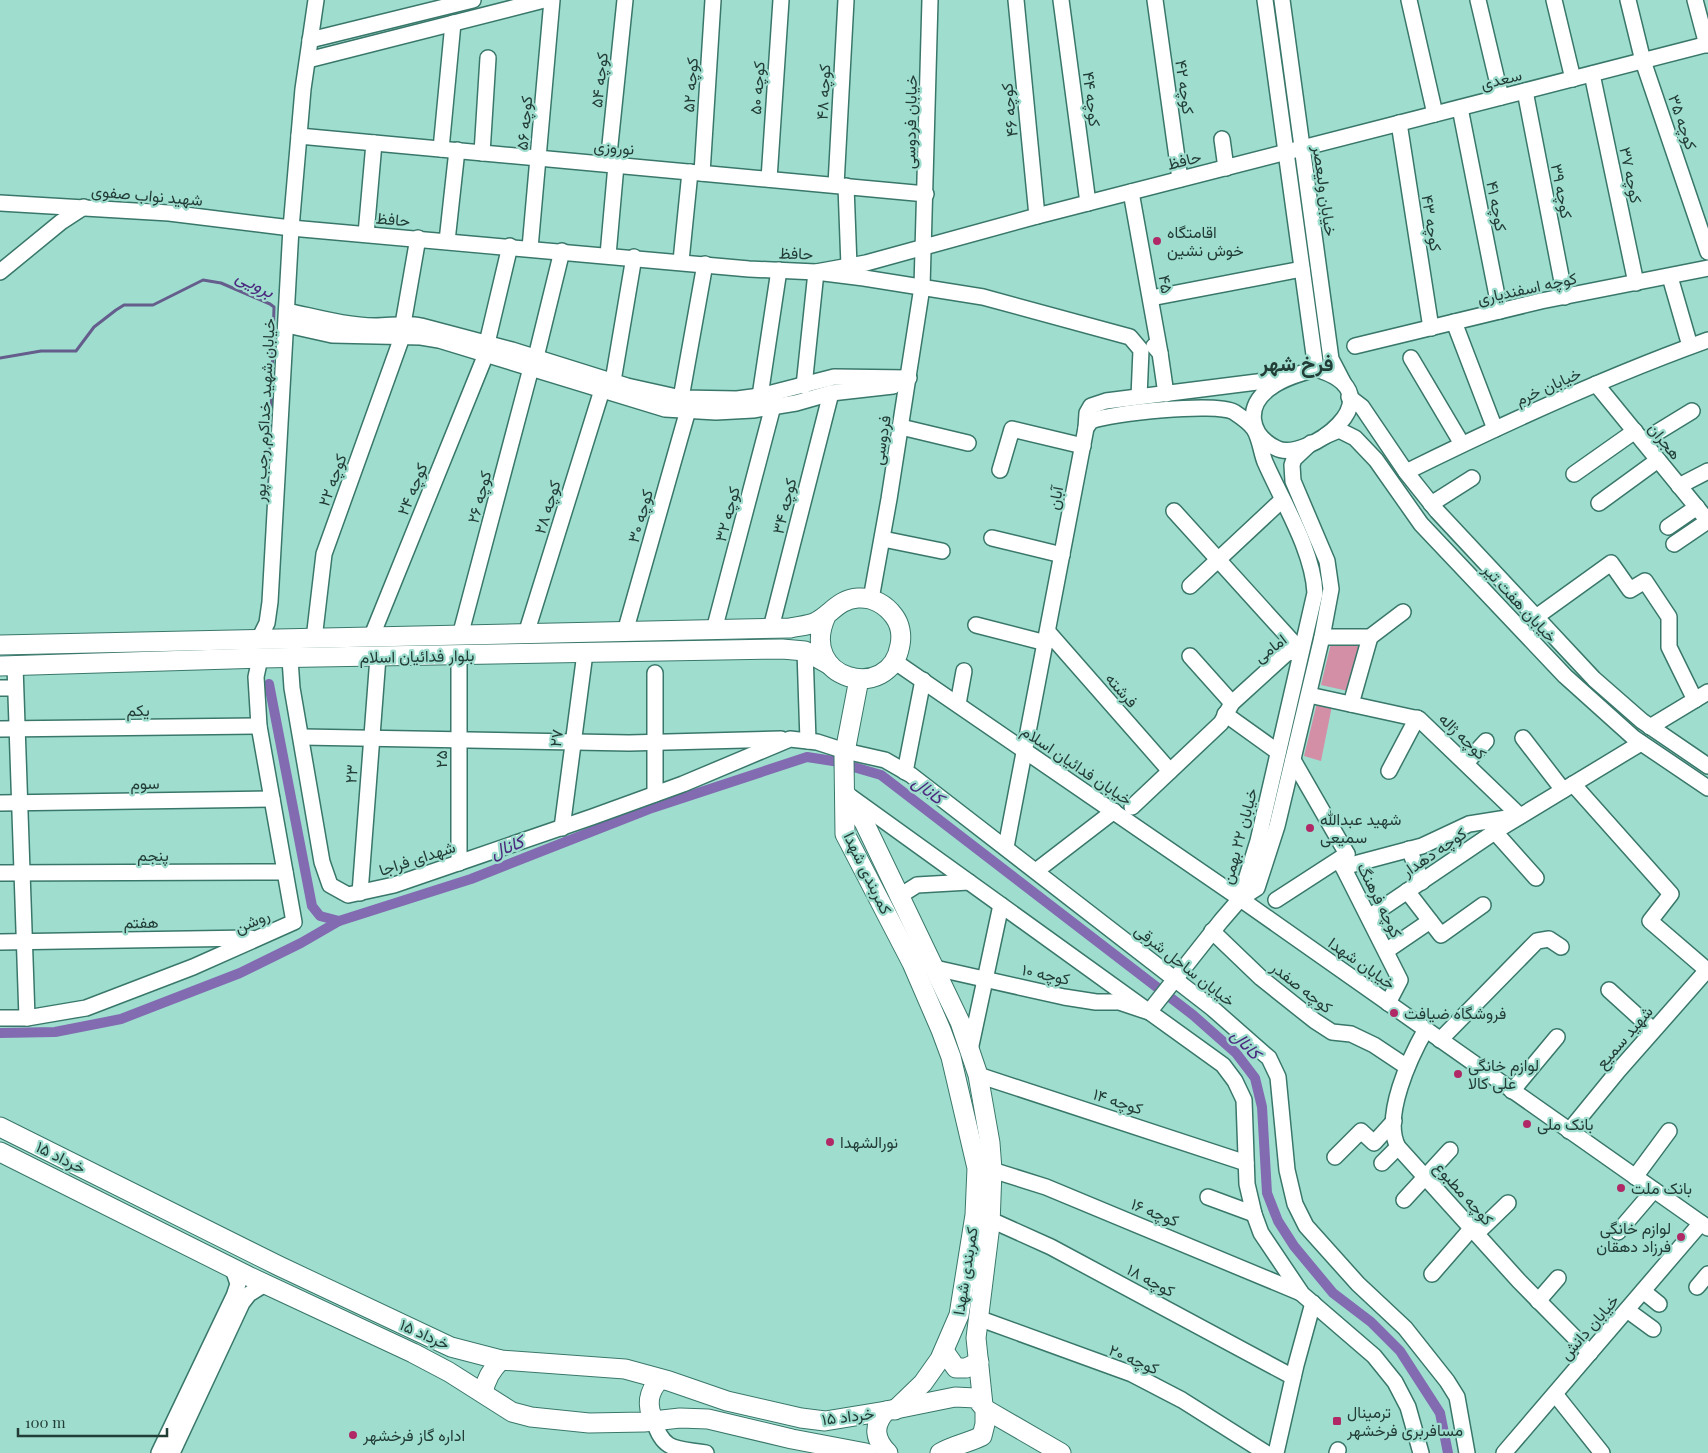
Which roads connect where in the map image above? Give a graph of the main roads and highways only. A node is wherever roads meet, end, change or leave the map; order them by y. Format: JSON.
{"nodes":[{"id":1,"x":826,"y":616,"type":"junction"},
{"id":2,"x":0,"y":645,"type":"edge"},
{"id":3,"x":259,"y":650,"type":"junction"},
{"id":4,"x":830,"y":665,"type":"junction"},
{"id":5,"x":7,"y":666,"type":"edge"},
{"id":6,"x":859,"y":679,"type":"junction"},
{"id":7,"x":845,"y":788,"type":"junction"},
{"id":8,"x":0,"y":1127,"type":"edge"},
{"id":9,"x":0,"y":1152,"type":"edge"},
{"id":10,"x":74,"y":1164,"type":"junction"},
{"id":11,"x":66,"y":1185,"type":"junction"},
{"id":12,"x":944,"y":1351,"type":"junction"},
{"id":13,"x":470,"y":1352,"type":"junction"},
{"id":14,"x":501,"y":1360,"type":"junction"},
{"id":15,"x":979,"y":1362,"type":"junction"},
{"id":16,"x":458,"y":1378,"type":"junction"},
{"id":17,"x":660,"y":1379,"type":"junction"},
{"id":18,"x":483,"y":1393,"type":"junction"},
{"id":19,"x":984,"y":1407,"type":"junction"},
{"id":20,"x":891,"y":1410,"type":"junction"},
{"id":21,"x":654,"y":1421,"type":"junction"},
{"id":22,"x":866,"y":1453,"type":"edge"},
{"id":23,"x":888,"y":1453,"type":"edge"},
{"id":24,"x":940,"y":1453,"type":"edge"},
{"id":25,"x":1061,"y":1453,"type":"edge"}],
"edges":[{"from":1,"to":3,"type":"main road","name":"بلوار فدائیان اسلام"},
{"from":1,"to":4,"type":"main road"},
{"from":1,"to":6,"type":"main road"},
{"from":2,"to":3,"type":"main road","name":"بلوار فدائیان اسلام"},
{"from":3,"to":4,"type":"main road","name":"بلوار فدائیان اسلام"},
{"from":3,"to":5,"type":"main road","name":"بلوار فدائیان اسلام"},
{"from":4,"to":6,"type":"main road"},
{"from":6,"to":7,"type":"main road"},
{"from":7,"to":12,"type":"main road","name":"کمربندی شهدا"},
{"from":7,"to":15,"type":"main road","name":"کمربندی شهدا"},
{"from":8,"to":10,"type":"main road","name":"۱۵ خرداد"},
{"from":9,"to":11,"type":"main road","name":"۱۵ خرداد"},
{"from":10,"to":11,"type":"main road"},
{"from":10,"to":13,"type":"main road","name":"۱۵ خرداد"},
{"from":11,"to":16,"type":"main road","name":"۱۵ خرداد"},
{"from":12,"to":15,"type":"main road"},
{"from":12,"to":20,"type":"main road","name":"کمربندی شهدا"},
{"from":13,"to":14,"type":"main road","name":"۱۵ خرداد"},
{"from":13,"to":16,"type":"main road"},
{"from":14,"to":17,"type":"main road","name":"۱۵ خرداد"},
{"from":14,"to":18,"type":"main road"},
{"from":15,"to":19,"type":"main road","name":"کمربندی شهدا"},
{"from":16,"to":18,"type":"main road","name":"۱۵ خرداد"},
{"from":17,"to":20,"type":"main road","name":"۱۵ خرداد"},
{"from":17,"to":21,"type":"main road"},
{"from":18,"to":21,"type":"main road","name":"۱۵ خرداد"},
{"from":19,"to":20,"type":"main road","name":"۱۵ خرداد"},
{"from":19,"to":24,"type":"main road","name":"کمربندی شهدا"},
{"from":19,"to":25,"type":"main road","name":"۱۵ خرداد"},
{"from":20,"to":23,"type":"main road"},
{"from":21,"to":22,"type":"main road","name":"۱۵ خرداد"}]}
